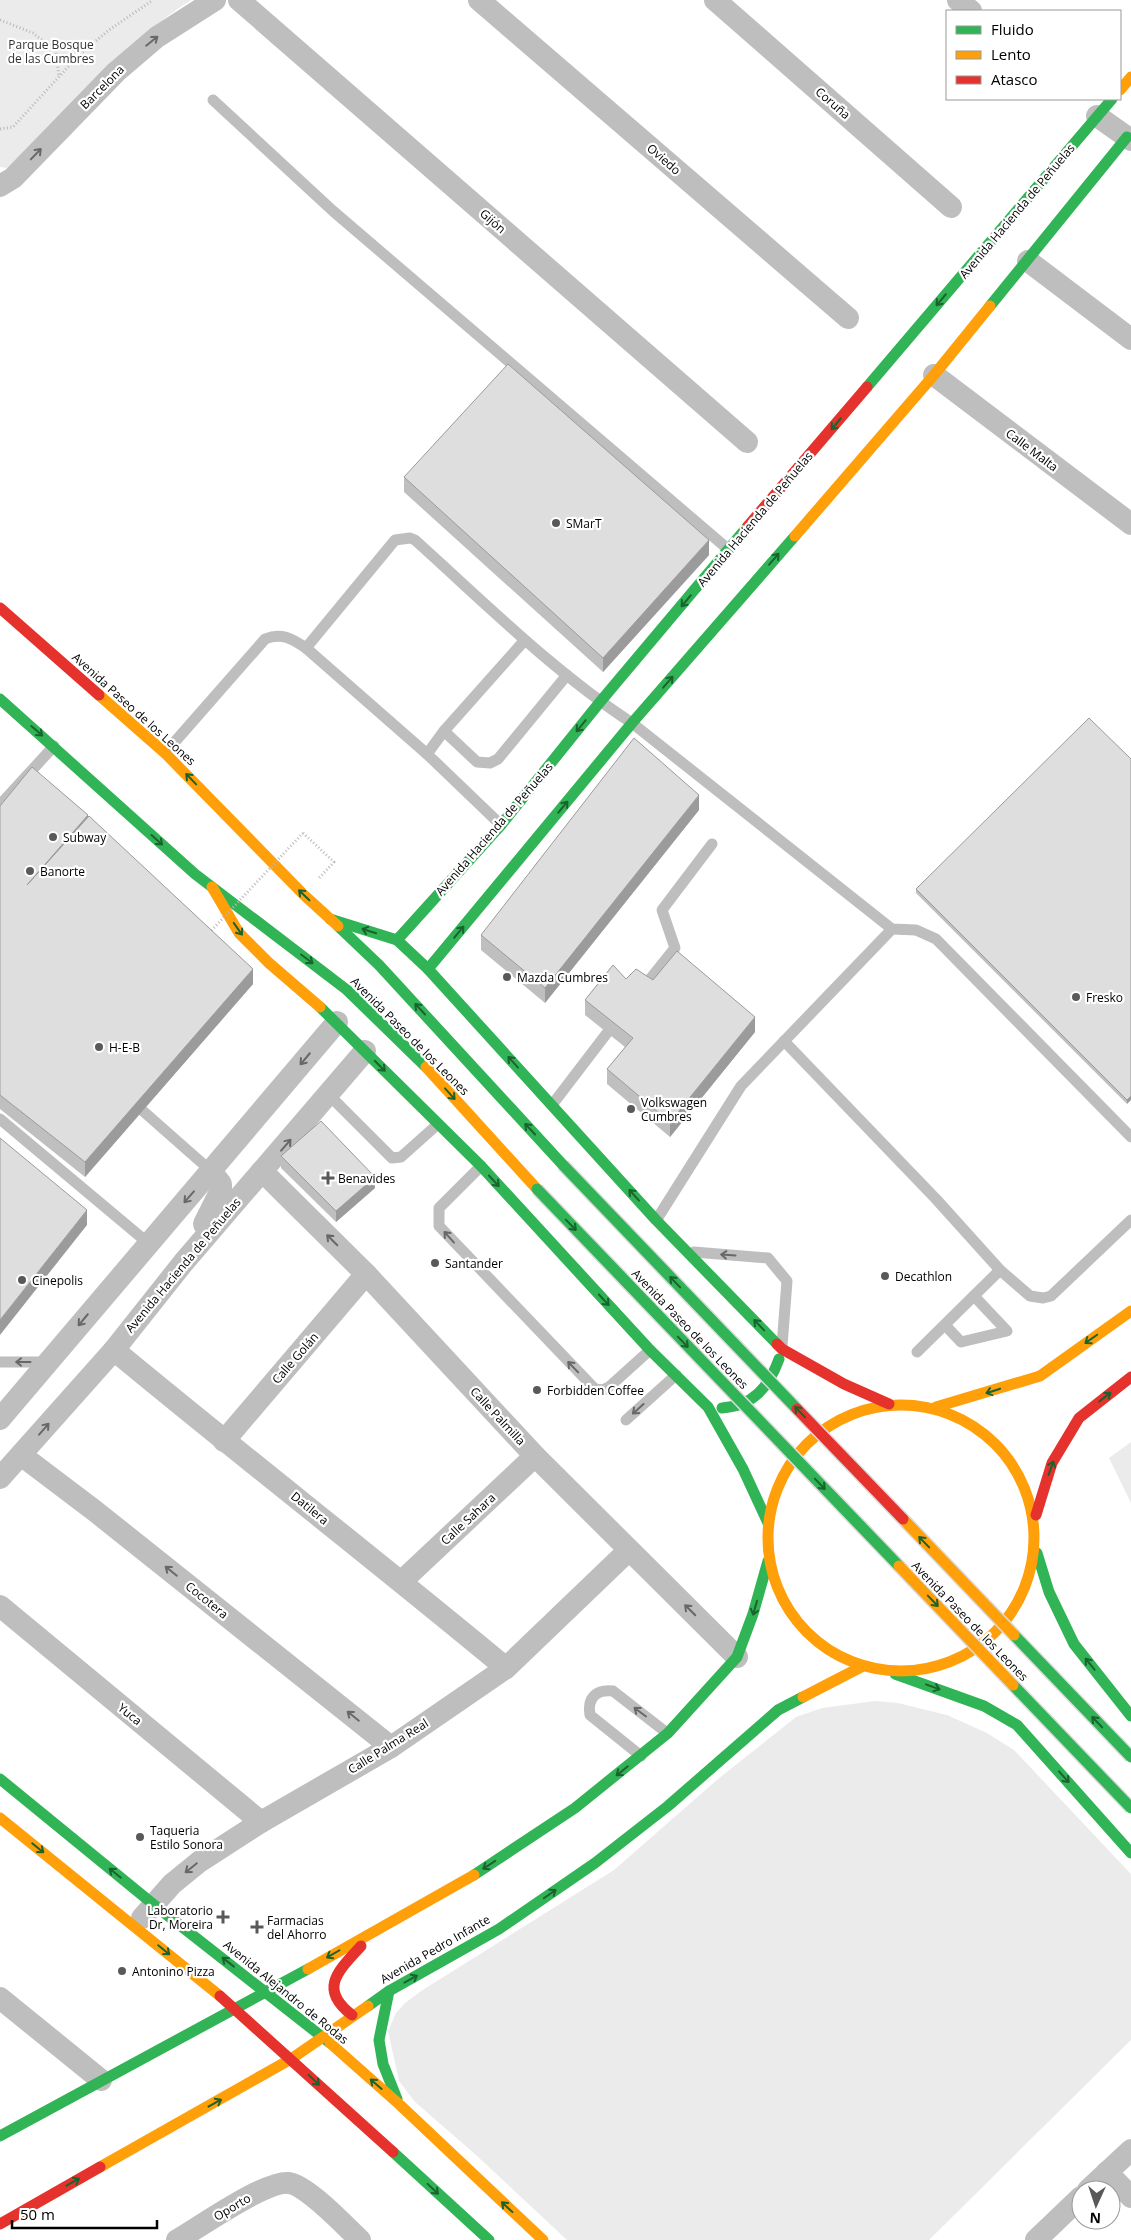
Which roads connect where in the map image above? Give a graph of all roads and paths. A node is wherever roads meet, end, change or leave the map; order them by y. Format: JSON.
{"nodes":[{"id":1,"x":154,"y":0,"type":"edge"},
{"id":2,"x":215,"y":0,"type":"edge"},
{"id":3,"x":238,"y":0,"type":"edge"},
{"id":4,"x":479,"y":0,"type":"edge"},
{"id":5,"x":714,"y":0,"type":"edge"},
{"id":6,"x":958,"y":0,"type":"edge"},
{"id":7,"x":970,"y":10,"type":"edge"},
{"id":8,"x":0,"y":20,"type":"edge"},
{"id":9,"x":45,"y":42,"type":"junction"},
{"id":10,"x":86,"y":50,"type":"junction"},
{"id":11,"x":1131,"y":77,"type":"edge"},
{"id":12,"x":59,"y":78,"type":"junction"},
{"id":13,"x":1121,"y":89,"type":"edge"},
{"id":14,"x":213,"y":100,"type":"dead end"},
{"id":15,"x":1111,"y":100,"type":"edge"},
{"id":16,"x":1097,"y":116,"type":"junction"},
{"id":17,"x":0,"y":129,"type":"edge"},
{"id":18,"x":1130,"y":137,"type":"edge"},
{"id":19,"x":0,"y":186,"type":"edge"},
{"id":20,"x":951,"y":207,"type":"dead end"},
{"id":21,"x":1028,"y":261,"type":"junction"},
{"id":22,"x":848,"y":318,"type":"dead end"},
{"id":23,"x":1131,"y":339,"type":"edge"},
{"id":24,"x":934,"y":375,"type":"junction"},
{"id":25,"x":747,"y":442,"type":"dead end"},
{"id":26,"x":1131,"y":524,"type":"edge"},
{"id":27,"x":729,"y":550,"type":"junction"},
{"id":28,"x":0,"y":608,"type":"edge"},
{"id":29,"x":524,"y":641,"type":"junction"},
{"id":30,"x":306,"y":648,"type":"junction"},
{"id":31,"x":566,"y":675,"type":"junction"},
{"id":32,"x":0,"y":698,"type":"edge"},
{"id":33,"x":600,"y":702,"type":"junction"},
{"id":34,"x":632,"y":723,"type":"junction"},
{"id":35,"x":444,"y":731,"type":"junction"},
{"id":36,"x":54,"y":746,"type":"junction"},
{"id":37,"x":166,"y":753,"type":"junction"},
{"id":38,"x":427,"y":754,"type":"junction"},
{"id":39,"x":0,"y":805,"type":"edge"},
{"id":40,"x":501,"y":825,"type":"junction"},
{"id":41,"x":712,"y":844,"type":"dead end"},
{"id":42,"x":334,"y":862,"type":"dead end"},
{"id":43,"x":212,"y":888,"type":"junction"},
{"id":44,"x":330,"y":920,"type":"junction"},
{"id":45,"x":202,"y":927,"type":"edge"},
{"id":46,"x":892,"y":929,"type":"junction"},
{"id":47,"x":397,"y":940,"type":"junction"},
{"id":48,"x":428,"y":969,"type":"junction"},
{"id":49,"x":643,"y":988,"type":"edge"},
{"id":50,"x":337,"y":1022,"type":"junction"},
{"id":51,"x":607,"y":1033,"type":"edge"},
{"id":52,"x":784,"y":1040,"type":"junction"},
{"id":53,"x":365,"y":1051,"type":"junction"},
{"id":54,"x":329,"y":1095,"type":"junction"},
{"id":55,"x":552,"y":1105,"type":"junction"},
{"id":56,"x":143,"y":1111,"type":"edge"},
{"id":57,"x":0,"y":1119,"type":"edge"},
{"id":58,"x":438,"y":1124,"type":"junction"},
{"id":59,"x":1131,"y":1137,"type":"edge"},
{"id":60,"x":481,"y":1166,"type":"junction"},
{"id":61,"x":211,"y":1171,"type":"junction"},
{"id":62,"x":262,"y":1171,"type":"junction"},
{"id":63,"x":656,"y":1220,"type":"junction"},
{"id":64,"x":1131,"y":1220,"type":"edge"},
{"id":65,"x":148,"y":1243,"type":"junction"},
{"id":66,"x":687,"y":1252,"type":"junction"},
{"id":67,"x":183,"y":1263,"type":"junction"},
{"id":68,"x":1000,"y":1270,"type":"junction"},
{"id":69,"x":366,"y":1274,"type":"junction"},
{"id":70,"x":974,"y":1296,"type":"junction"},
{"id":71,"x":1131,"y":1311,"type":"edge"},
{"id":72,"x":944,"y":1325,"type":"junction"},
{"id":73,"x":782,"y":1349,"type":"junction"},
{"id":74,"x":114,"y":1350,"type":"junction"},
{"id":75,"x":650,"y":1350,"type":"junction"},
{"id":76,"x":917,"y":1352,"type":"dead end"},
{"id":77,"x":0,"y":1362,"type":"edge"},
{"id":78,"x":47,"y":1362,"type":"junction"},
{"id":79,"x":676,"y":1375,"type":"junction"},
{"id":80,"x":1131,"y":1377,"type":"edge"},
{"id":81,"x":889,"y":1404,"type":"junction"},
{"id":82,"x":708,"y":1407,"type":"junction"},
{"id":83,"x":936,"y":1407,"type":"junction"},
{"id":84,"x":0,"y":1419,"type":"edge"},
{"id":85,"x":626,"y":1420,"type":"dead end"},
{"id":86,"x":224,"y":1441,"type":"junction"},
{"id":87,"x":21,"y":1456,"type":"junction"},
{"id":88,"x":535,"y":1456,"type":"junction"},
{"id":89,"x":0,"y":1478,"type":"edge"},
{"id":90,"x":1036,"y":1515,"type":"junction"},
{"id":91,"x":768,"y":1523,"type":"junction"},
{"id":92,"x":629,"y":1550,"type":"junction"},
{"id":93,"x":1037,"y":1553,"type":"junction"},
{"id":94,"x":768,"y":1561,"type":"junction"},
{"id":95,"x":402,"y":1582,"type":"junction"},
{"id":96,"x":0,"y":1606,"type":"edge"},
{"id":97,"x":737,"y":1657,"type":"junction"},
{"id":98,"x":861,"y":1667,"type":"junction"},
{"id":99,"x":506,"y":1668,"type":"junction"},
{"id":100,"x":887,"y":1671,"type":"junction"},
{"id":101,"x":1131,"y":1716,"type":"edge"},
{"id":102,"x":668,"y":1733,"type":"junction"},
{"id":103,"x":391,"y":1747,"type":"junction"},
{"id":104,"x":641,"y":1756,"type":"junction"},
{"id":105,"x":1131,"y":1757,"type":"edge"},
{"id":106,"x":0,"y":1779,"type":"edge"},
{"id":107,"x":1131,"y":1800,"type":"edge"},
{"id":108,"x":1131,"y":1808,"type":"edge"},
{"id":109,"x":0,"y":1818,"type":"edge"},
{"id":110,"x":261,"y":1822,"type":"junction"},
{"id":111,"x":1129,"y":1851,"type":"edge"},
{"id":112,"x":153,"y":1904,"type":"junction"},
{"id":113,"x":135,"y":1927,"type":"junction"},
{"id":114,"x":380,"y":1928,"type":"junction"},
{"id":115,"x":389,"y":1991,"type":"junction"},
{"id":116,"x":266,"y":1992,"type":"junction"},
{"id":117,"x":0,"y":1998,"type":"edge"},
{"id":118,"x":237,"y":2009,"type":"junction"},
{"id":119,"x":352,"y":2016,"type":"junction"},
{"id":120,"x":323,"y":2038,"type":"junction"},
{"id":121,"x":291,"y":2059,"type":"junction"},
{"id":122,"x":101,"y":2080,"type":"junction"},
{"id":123,"x":400,"y":2105,"type":"junction"},
{"id":124,"x":0,"y":2136,"type":"edge"},
{"id":125,"x":1131,"y":2150,"type":"edge"},
{"id":126,"x":1107,"y":2172,"type":"junction"},
{"id":127,"x":1099,"y":2180,"type":"edge"},
{"id":128,"x":1131,"y":2197,"type":"edge"},
{"id":129,"x":1071,"y":2207,"type":"edge"},
{"id":130,"x":0,"y":2224,"type":"edge"},
{"id":131,"x":177,"y":2240,"type":"edge"},
{"id":132,"x":360,"y":2240,"type":"edge"},
{"id":133,"x":488,"y":2240,"type":"edge"},
{"id":134,"x":543,"y":2240,"type":"edge"},
{"id":135,"x":1036,"y":2240,"type":"edge"}],
"edges":[{"from":1,"to":10,"type":"path"},
{"from":19,"to":2,"type":"street","name":"Barcelona","one_way":true},
{"from":3,"to":25,"type":"street","name":"Gijón"},
{"from":4,"to":22,"type":"street","name":"Oviedo"},
{"from":5,"to":20,"type":"street","name":"Coruña"},
{"from":6,"to":7,"type":"street"},
{"from":8,"to":9,"type":"path"},
{"from":9,"to":10,"type":"path"},
{"from":9,"to":12,"type":"path"},
{"from":10,"to":12,"type":"path"},
{"from":11,"to":13,"type":"street"},
{"from":12,"to":17,"type":"path"},
{"from":14,"to":27,"type":"lane"},
{"from":15,"to":16,"type":"street","name":"Avenida Hacienda de Peñuelas"},
{"from":16,"to":18,"type":"street"},
{"from":16,"to":27,"type":"street","name":"Avenida Hacienda de Peñuelas","one_way":true},
{"from":18,"to":21,"type":"street"},
{"from":21,"to":23,"type":"street"},
{"from":21,"to":24,"type":"street"},
{"from":24,"to":26,"type":"street","name":"Calle Malta"},
{"from":34,"to":24,"type":"street","one_way":true},
{"from":27,"to":33,"type":"street","name":"Avenida Hacienda de Peñuelas","one_way":true},
{"from":28,"to":37,"type":"street","name":"Avenida Paseo de los Leones"},
{"from":29,"to":30,"type":"lane"},
{"from":29,"to":31,"type":"lane"},
{"from":29,"to":35,"type":"lane"},
{"from":30,"to":37,"type":"lane"},
{"from":30,"to":38,"type":"lane"},
{"from":31,"to":33,"type":"lane"},
{"from":31,"to":35,"type":"lane"},
{"from":32,"to":36,"type":"street","name":"Avenida Paseo de los Leones","one_way":true},
{"from":33,"to":34,"type":"lane"},
{"from":33,"to":40,"type":"street","name":"Avenida Hacienda de Peñuelas","one_way":true},
{"from":34,"to":46,"type":"lane"},
{"from":48,"to":34,"type":"street","one_way":true},
{"from":35,"to":38,"type":"lane"},
{"from":36,"to":39,"type":"lane"},
{"from":36,"to":43,"type":"street","name":"Avenida Paseo de los Leones","one_way":true},
{"from":44,"to":37,"type":"street","name":"Avenida Paseo de los Leones","one_way":true},
{"from":38,"to":40,"type":"lane"},
{"from":40,"to":47,"type":"street","name":"Avenida Hacienda de Peñuelas"},
{"from":41,"to":49,"type":"lane"},
{"from":42,"to":45,"type":"path","bridge":true},
{"from":43,"to":50,"type":"street","name":"Avenida Paseo de los Leones","one_way":true},
{"from":43,"to":108,"type":"street","name":"Avenida Paseo de los Leones","one_way":true,"bridge":true},
{"from":47,"to":44,"type":"street","name":"Avenida Paseo de los Leones","one_way":true},
{"from":105,"to":44,"type":"street","name":"Avenida Paseo de los Leones","one_way":true,"bridge":true},
{"from":46,"to":52,"type":"lane"},
{"from":46,"to":59,"type":"lane"},
{"from":47,"to":48,"type":"street","name":"Avenida Paseo de los Leones"},
{"from":55,"to":48,"type":"street","name":"Avenida Paseo de los Leones","one_way":true},
{"from":50,"to":53,"type":"street","name":"Avenida Paseo de los Leones"},
{"from":50,"to":61,"type":"street","one_way":true},
{"from":51,"to":55,"type":"lane"},
{"from":52,"to":63,"type":"lane"},
{"from":52,"to":68,"type":"lane"},
{"from":53,"to":54,"type":"street","name":"Avenida Hacienda de Peñuelas"},
{"from":53,"to":58,"type":"street","name":"Avenida Paseo de los Leones","one_way":true},
{"from":54,"to":58,"type":"lane"},
{"from":62,"to":54,"type":"street","name":"Avenida Hacienda de Peñuelas","one_way":true},
{"from":63,"to":55,"type":"street","name":"Avenida Paseo de los Leones","one_way":true},
{"from":56,"to":61,"type":"lane"},
{"from":57,"to":65,"type":"lane"},
{"from":58,"to":60,"type":"street","name":"Avenida Paseo de los Leones"},
{"from":60,"to":75,"type":"street","name":"Avenida Paseo de los Leones","one_way":true},
{"from":75,"to":60,"type":"lane","one_way":true},
{"from":61,"to":65,"type":"street","one_way":true},
{"from":61,"to":67,"type":"street"},
{"from":62,"to":67,"type":"street","name":"Avenida Hacienda de Peñuelas"},
{"from":69,"to":62,"type":"street","name":"Calle Palmilla","one_way":true},
{"from":63,"to":66,"type":"street","name":"Avenida Paseo de los Leones"},
{"from":64,"to":68,"type":"lane"},
{"from":65,"to":78,"type":"street","one_way":true},
{"from":73,"to":66,"type":"street","name":"Avenida Paseo de los Leones","one_way":true},
{"from":73,"to":66,"type":"lane","one_way":true},
{"from":67,"to":74,"type":"street","name":"Avenida Hacienda de Peñuelas"},
{"from":68,"to":70,"type":"lane"},
{"from":69,"to":86,"type":"street","name":"Calle Golán"},
{"from":69,"to":88,"type":"street","name":"Calle Palmilla"},
{"from":70,"to":72,"type":"lane"},
{"from":70,"to":72,"type":"lane"},
{"from":71,"to":83,"type":"street","one_way":true},
{"from":72,"to":76,"type":"lane"},
{"from":73,"to":81,"type":"street","name":"Avenida Paseo de los Leones"},
{"from":73,"to":82,"type":"street"},
{"from":74,"to":86,"type":"street","name":"Datilera"},
{"from":87,"to":74,"type":"street","name":"Avenida Hacienda de Peñuelas","one_way":true},
{"from":75,"to":79,"type":"street","name":"Avenida Paseo de los Leones"},
{"from":78,"to":77,"type":"lane","one_way":true},
{"from":78,"to":84,"type":"street"},
{"from":79,"to":82,"type":"street","name":"Avenida Paseo de los Leones"},
{"from":79,"to":85,"type":"lane","one_way":true},
{"from":90,"to":80,"type":"street","one_way":true},
{"from":81,"to":83,"type":"street"},
{"from":81,"to":91,"type":"street"},
{"from":82,"to":91,"type":"street","name":"Avenida Paseo de los Leones"},
{"from":83,"to":90,"type":"street"},
{"from":86,"to":95,"type":"street","name":"Datilera"},
{"from":87,"to":89,"type":"street","name":"Avenida Hacienda de Peñuelas"},
{"from":103,"to":87,"type":"street","name":"Cocotera","one_way":true},
{"from":88,"to":92,"type":"street","name":"Calle Palmilla"},
{"from":88,"to":95,"type":"street","name":"Calle Sahara"},
{"from":90,"to":93,"type":"street"},
{"from":91,"to":94,"type":"street"},
{"from":97,"to":92,"type":"street","name":"Calle Palmilla","one_way":true},
{"from":92,"to":99,"type":"street","name":"Calle Palma Real"},
{"from":93,"to":100,"type":"street"},
{"from":101,"to":93,"type":"street","one_way":true},
{"from":94,"to":97,"type":"street","one_way":true},
{"from":94,"to":98,"type":"street"},
{"from":95,"to":99,"type":"street","name":"Datilera"},
{"from":96,"to":110,"type":"street","name":"Yuca"},
{"from":97,"to":102,"type":"street"},
{"from":98,"to":100,"type":"street"},
{"from":115,"to":98,"type":"street","name":"Avenida Pedro Infante","one_way":true},
{"from":99,"to":103,"type":"street","name":"Calle Palma Real"},
{"from":100,"to":111,"type":"street","one_way":true},
{"from":102,"to":104,"type":"street"},
{"from":102,"to":104,"type":"lane","one_way":true},
{"from":103,"to":110,"type":"street","name":"Calle Palma Real"},
{"from":104,"to":114,"type":"street","one_way":true},
{"from":112,"to":106,"type":"street","name":"Avenida Alejandro de Rodas","one_way":true},
{"from":107,"to":111,"type":"street"},
{"from":109,"to":113,"type":"street","one_way":true},
{"from":110,"to":112,"type":"street","name":"Calle Palma Real","one_way":true},
{"from":112,"to":113,"type":"street","name":"Calle Palma Real"},
{"from":116,"to":112,"type":"street","name":"Avenida Alejandro de Rodas","one_way":true},
{"from":113,"to":118,"type":"street","one_way":true},
{"from":114,"to":116,"type":"street","one_way":true},
{"from":114,"to":119,"type":"street"},
{"from":115,"to":119,"type":"street","name":"Avenida Pedro Infante"},
{"from":115,"to":123,"type":"street"},
{"from":116,"to":118,"type":"street"},
{"from":116,"to":120,"type":"street","name":"Avenida Alejandro de Rodas"},
{"from":117,"to":122,"type":"street"},
{"from":118,"to":121,"type":"street"},
{"from":118,"to":122,"type":"street"},
{"from":119,"to":120,"type":"street","name":"Avenida Pedro Infante"},
{"from":120,"to":121,"type":"street","name":"Avenida Pedro Infante"},
{"from":123,"to":120,"type":"street","name":"Avenida Alejandro de Rodas","one_way":true},
{"from":130,"to":121,"type":"street","name":"Avenida Pedro Infante","one_way":true},
{"from":121,"to":133,"type":"street","one_way":true},
{"from":122,"to":124,"type":"street"},
{"from":134,"to":123,"type":"street","name":"Avenida Alejandro de Rodas","one_way":true},
{"from":125,"to":126,"type":"street"},
{"from":126,"to":127,"type":"street"},
{"from":126,"to":128,"type":"street"},
{"from":129,"to":135,"type":"street"},
{"from":131,"to":132,"type":"street","name":"Oporto"}]}
